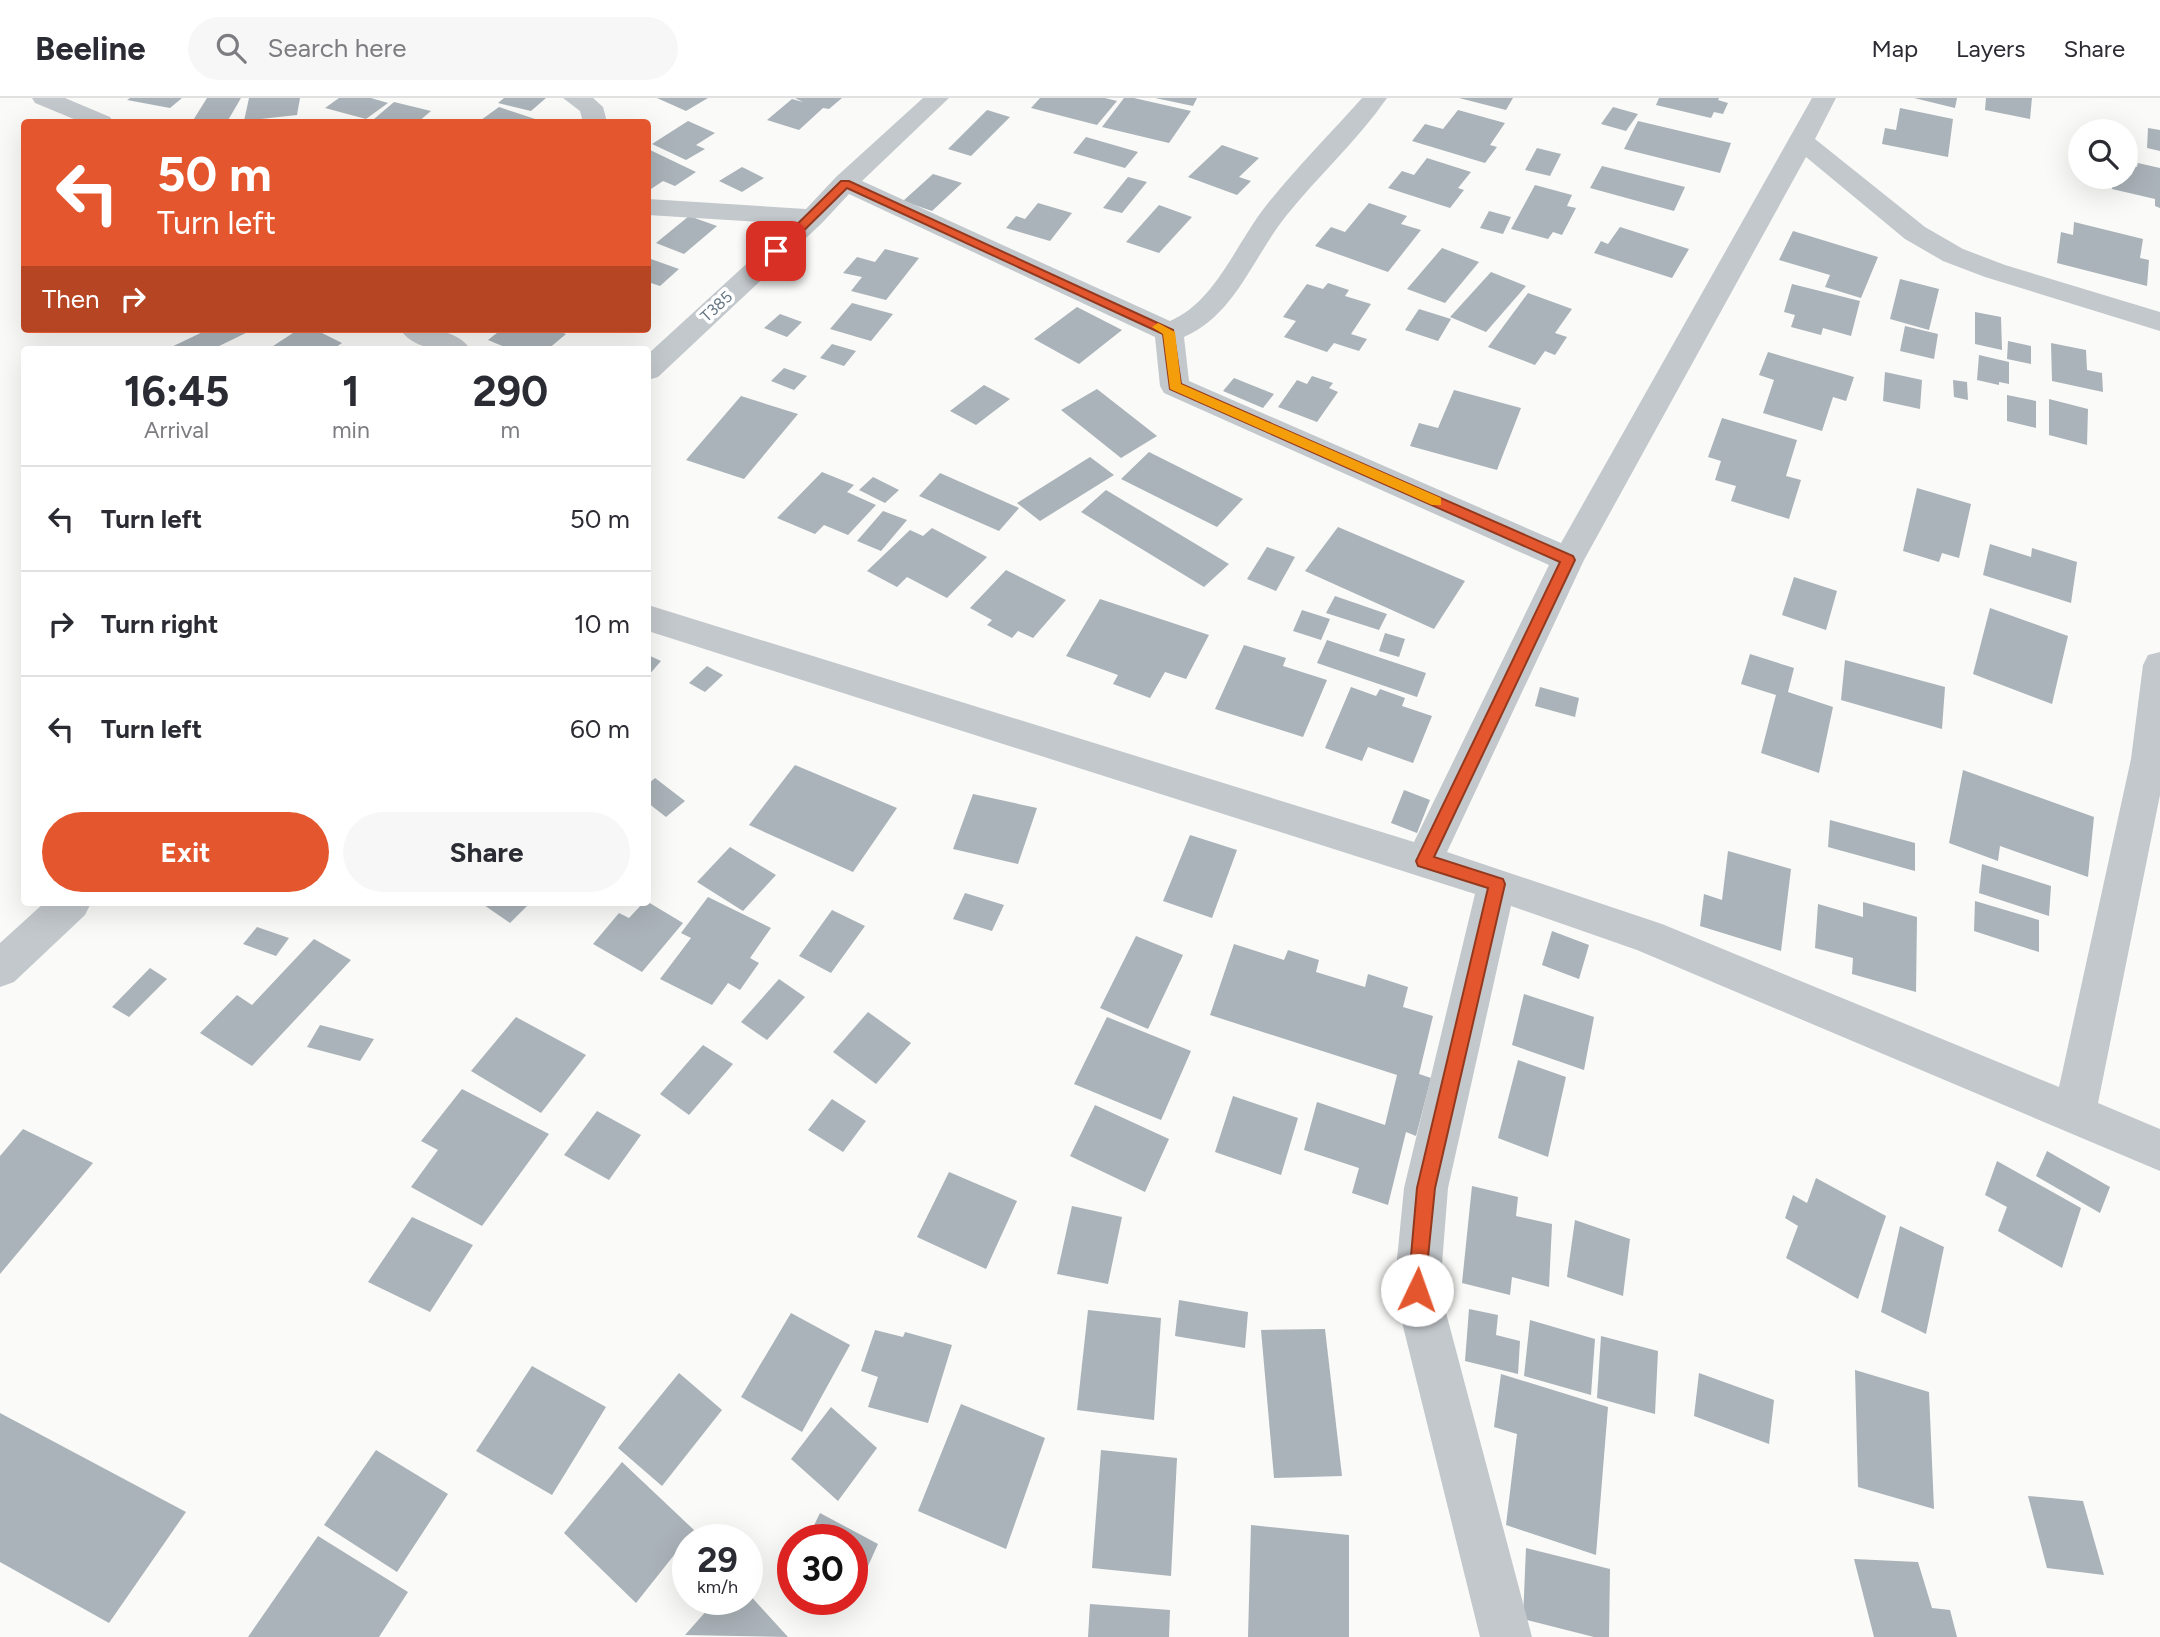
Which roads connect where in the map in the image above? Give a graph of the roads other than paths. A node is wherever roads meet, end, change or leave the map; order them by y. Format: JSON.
{"nodes":[{"id":1,"x":44,"y":98,"type":"edge"},
{"id":2,"x":575,"y":98,"type":"edge"},
{"id":3,"x":937,"y":98,"type":"edge"},
{"id":4,"x":1375,"y":98,"type":"edge"},
{"id":5,"x":1824,"y":98,"type":"edge"},
{"id":6,"x":94,"y":119,"type":"edge"},
{"id":7,"x":594,"y":119,"type":"edge"},
{"id":8,"x":1802,"y":141,"type":"junction"},
{"id":9,"x":845,"y":183,"type":"junction"},
{"id":10,"x":651,"y":207,"type":"edge"},
{"id":11,"x":813,"y":217,"type":"junction"},
{"id":12,"x":2160,"y":322,"type":"edge"},
{"id":13,"x":1169,"y":332,"type":"junction"},
{"id":14,"x":422,"y":333,"type":"edge"},
{"id":15,"x":448,"y":346,"type":"edge"},
{"id":16,"x":651,"y":367,"type":"edge"},
{"id":17,"x":1568,"y":560,"type":"junction"},
{"id":18,"x":651,"y":619,"type":"edge"},
{"id":19,"x":2160,"y":665,"type":"edge"},
{"id":20,"x":2155,"y":760,"type":"edge"},
{"id":21,"x":1424,"y":861,"type":"junction"},
{"id":22,"x":1497,"y":884,"type":"junction"},
{"id":23,"x":68,"y":906,"type":"edge"},
{"id":24,"x":0,"y":969,"type":"edge"},
{"id":25,"x":2074,"y":1115,"type":"junction"},
{"id":26,"x":2160,"y":1150,"type":"edge"},
{"id":27,"x":1506,"y":1637,"type":"edge"}],
"edges":[{"from":1,"to":6,"type":"street"},
{"from":2,"to":7,"type":"street"},
{"from":3,"to":9,"type":"street","name":"T385","number":"T385"},
{"from":4,"to":13,"type":"street"},
{"from":5,"to":8,"type":"street"},
{"from":8,"to":12,"type":"street"},
{"from":8,"to":17,"type":"street"},
{"from":9,"to":11,"type":"street","name":"T385","number":"T385"},
{"from":9,"to":13,"type":"street"},
{"from":10,"to":11,"type":"street"},
{"from":11,"to":16,"type":"street","name":"T385","number":"T385"},
{"from":13,"to":17,"type":"street"},
{"from":14,"to":15,"type":"street"},
{"from":17,"to":21,"type":"street"},
{"from":18,"to":21,"type":"street"},
{"from":19,"to":20,"type":"street"},
{"from":20,"to":25,"type":"street"},
{"from":21,"to":22,"type":"street"},
{"from":22,"to":25,"type":"street"},
{"from":22,"to":27,"type":"street"},
{"from":23,"to":24,"type":"street"},
{"from":25,"to":26,"type":"street"}]}
